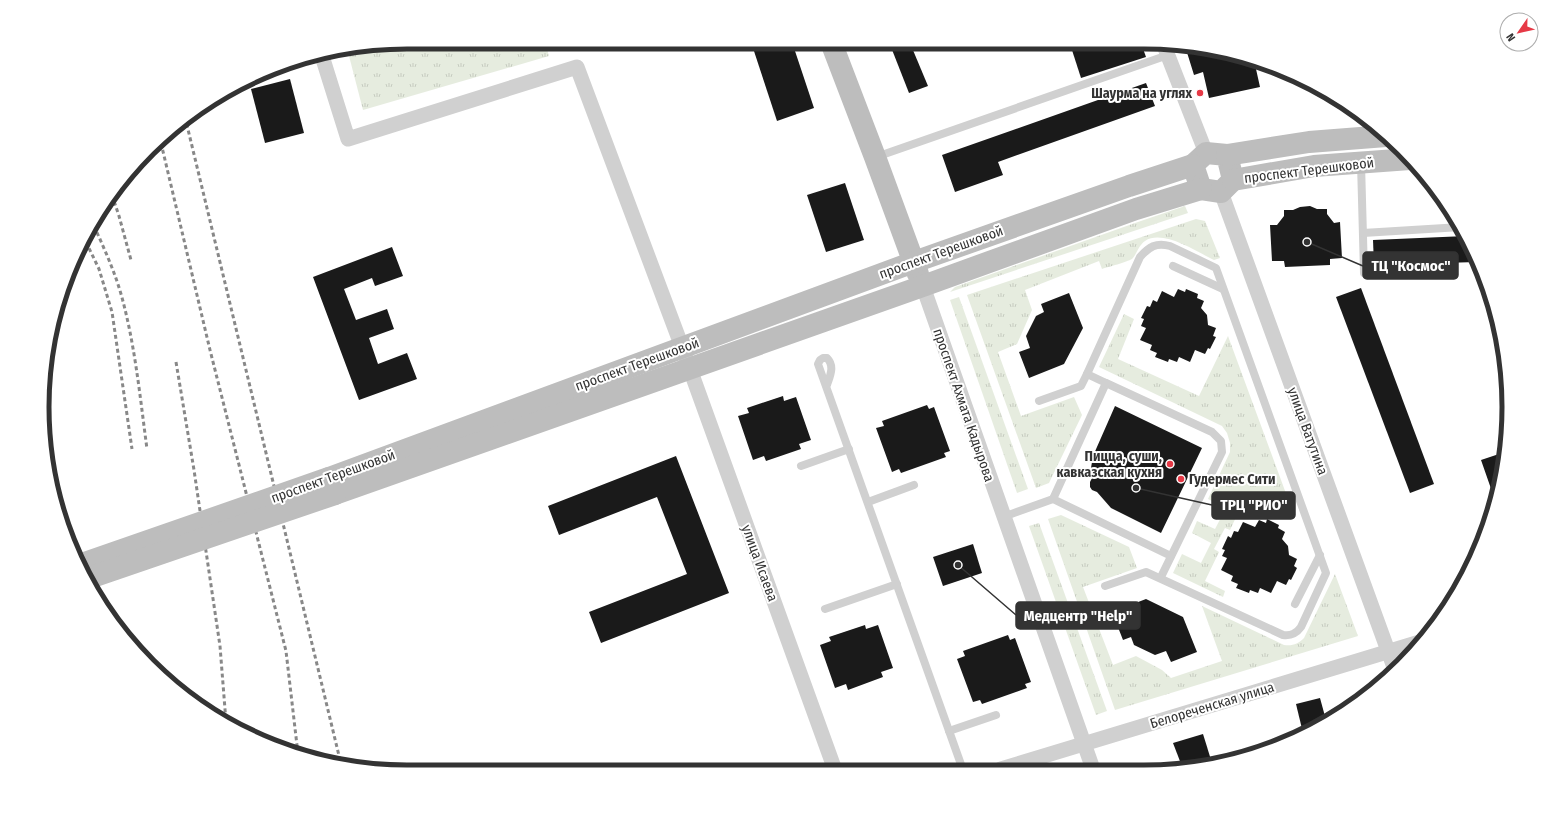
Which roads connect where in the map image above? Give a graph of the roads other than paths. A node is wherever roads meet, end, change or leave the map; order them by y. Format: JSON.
{"nodes":[{"id":1,"x":834,"y":49,"type":"edge"},
{"id":2,"x":1163,"y":50,"type":"edge"},
{"id":3,"x":1165,"y":50,"type":"edge"},
{"id":4,"x":323,"y":59,"type":"edge"},
{"id":5,"x":1373,"y":133,"type":"edge"},
{"id":6,"x":875,"y":157,"type":"junction"},
{"id":7,"x":1209,"y":158,"type":"junction"},
{"id":8,"x":1402,"y":159,"type":"edge"},
{"id":9,"x":1361,"y":162,"type":"junction"},
{"id":10,"x":1218,"y":187,"type":"junction"},
{"id":11,"x":1454,"y":227,"type":"edge"},
{"id":12,"x":1363,"y":233,"type":"junction"},
{"id":13,"x":1174,"y":266,"type":"dead end"},
{"id":14,"x":1364,"y":273,"type":"dead end"},
{"id":15,"x":918,"y":274,"type":"junction"},
{"id":16,"x":1223,"y":289,"type":"junction"},
{"id":17,"x":685,"y":357,"type":"junction"},
{"id":18,"x":1087,"y":374,"type":"junction"},
{"id":19,"x":1106,"y":383,"type":"junction"},
{"id":20,"x":826,"y":386,"type":"dead end"},
{"id":21,"x":1039,"y":402,"type":"dead end"},
{"id":22,"x":849,"y":449,"type":"junction"},
{"id":23,"x":801,"y":466,"type":"dead end"},
{"id":24,"x":914,"y":485,"type":"dead end"},
{"id":25,"x":1053,"y":499,"type":"junction"},
{"id":26,"x":868,"y":502,"type":"junction"},
{"id":27,"x":1003,"y":517,"type":"junction"},
{"id":28,"x":1320,"y":555,"type":"junction"},
{"id":29,"x":1171,"y":556,"type":"junction"},
{"id":30,"x":89,"y":570,"type":"edge"},
{"id":31,"x":1161,"y":577,"type":"junction"},
{"id":32,"x":897,"y":584,"type":"junction"},
{"id":33,"x":1105,"y":586,"type":"dead end"},
{"id":34,"x":1295,"y":604,"type":"dead end"},
{"id":35,"x":825,"y":609,"type":"dead end"},
{"id":36,"x":1412,"y":644,"type":"edge"},
{"id":37,"x":1388,"y":651,"type":"junction"},
{"id":38,"x":1393,"y":664,"type":"edge"},
{"id":39,"x":996,"y":715,"type":"dead end"},
{"id":40,"x":950,"y":731,"type":"junction"},
{"id":41,"x":1084,"y":744,"type":"junction"},
{"id":42,"x":833,"y":765,"type":"edge"},
{"id":43,"x":961,"y":765,"type":"edge"},
{"id":44,"x":1018,"y":765,"type":"edge"},
{"id":45,"x":1092,"y":765,"type":"edge"}],
"edges":[{"from":1,"to":6,"type":"main road","name":"проспект Ахмата Кадырова"},
{"from":2,"to":6,"type":"lane"},
{"from":3,"to":7,"type":"street"},
{"from":4,"to":17,"type":"street","name":"улица Исаева"},
{"from":5,"to":7,"type":"main road","name":"проспект Терешковой"},
{"from":6,"to":15,"type":"main road","name":"проспект Ахмата Кадырова"},
{"from":7,"to":10,"type":"main road"},
{"from":7,"to":10,"type":"main road"},
{"from":7,"to":15,"type":"main road","name":"проспект Терешковой"},
{"from":8,"to":9,"type":"main road","name":"проспект Терешковой"},
{"from":9,"to":10,"type":"main road","name":"проспект Терешковой"},
{"from":9,"to":12,"type":"lane"},
{"from":10,"to":15,"type":"main road","name":"проспект Терешковой"},
{"from":10,"to":37,"type":"street","name":"улица Ватутина"},
{"from":11,"to":12,"type":"lane"},
{"from":12,"to":14,"type":"lane"},
{"from":13,"to":16,"type":"lane"},
{"from":15,"to":17,"type":"main road","name":"проспект Терешковой"},
{"from":15,"to":27,"type":"street","name":"проспект Ахмата Кадырова"},
{"from":16,"to":18,"type":"lane"},
{"from":16,"to":28,"type":"lane"},
{"from":17,"to":30,"type":"main road","name":"проспект Терешковой","bridge":true},
{"from":17,"to":42,"type":"street","name":"улица Исаева"},
{"from":18,"to":19,"type":"lane"},
{"from":18,"to":21,"type":"lane"},
{"from":19,"to":25,"type":"lane"},
{"from":19,"to":29,"type":"lane"},
{"from":20,"to":22,"type":"lane"},
{"from":22,"to":23,"type":"lane"},
{"from":22,"to":26,"type":"lane"},
{"from":24,"to":26,"type":"lane"},
{"from":25,"to":27,"type":"lane"},
{"from":25,"to":29,"type":"lane"},
{"from":26,"to":32,"type":"lane"},
{"from":27,"to":41,"type":"street","name":"проспект Ахмата Кадырова"},
{"from":28,"to":31,"type":"lane"},
{"from":28,"to":34,"type":"lane"},
{"from":29,"to":31,"type":"lane"},
{"from":31,"to":33,"type":"lane"},
{"from":32,"to":35,"type":"lane"},
{"from":32,"to":40,"type":"lane"},
{"from":36,"to":37,"type":"street","name":"Белореченская улица"},
{"from":37,"to":38,"type":"street","name":"улица Ватутина"},
{"from":37,"to":41,"type":"street","name":"Белореченская улица"},
{"from":39,"to":40,"type":"lane"},
{"from":40,"to":43,"type":"lane"},
{"from":41,"to":44,"type":"street","name":"Белореченская улица"},
{"from":41,"to":45,"type":"street","name":"проспект Ахмата Кадырова"}]}
